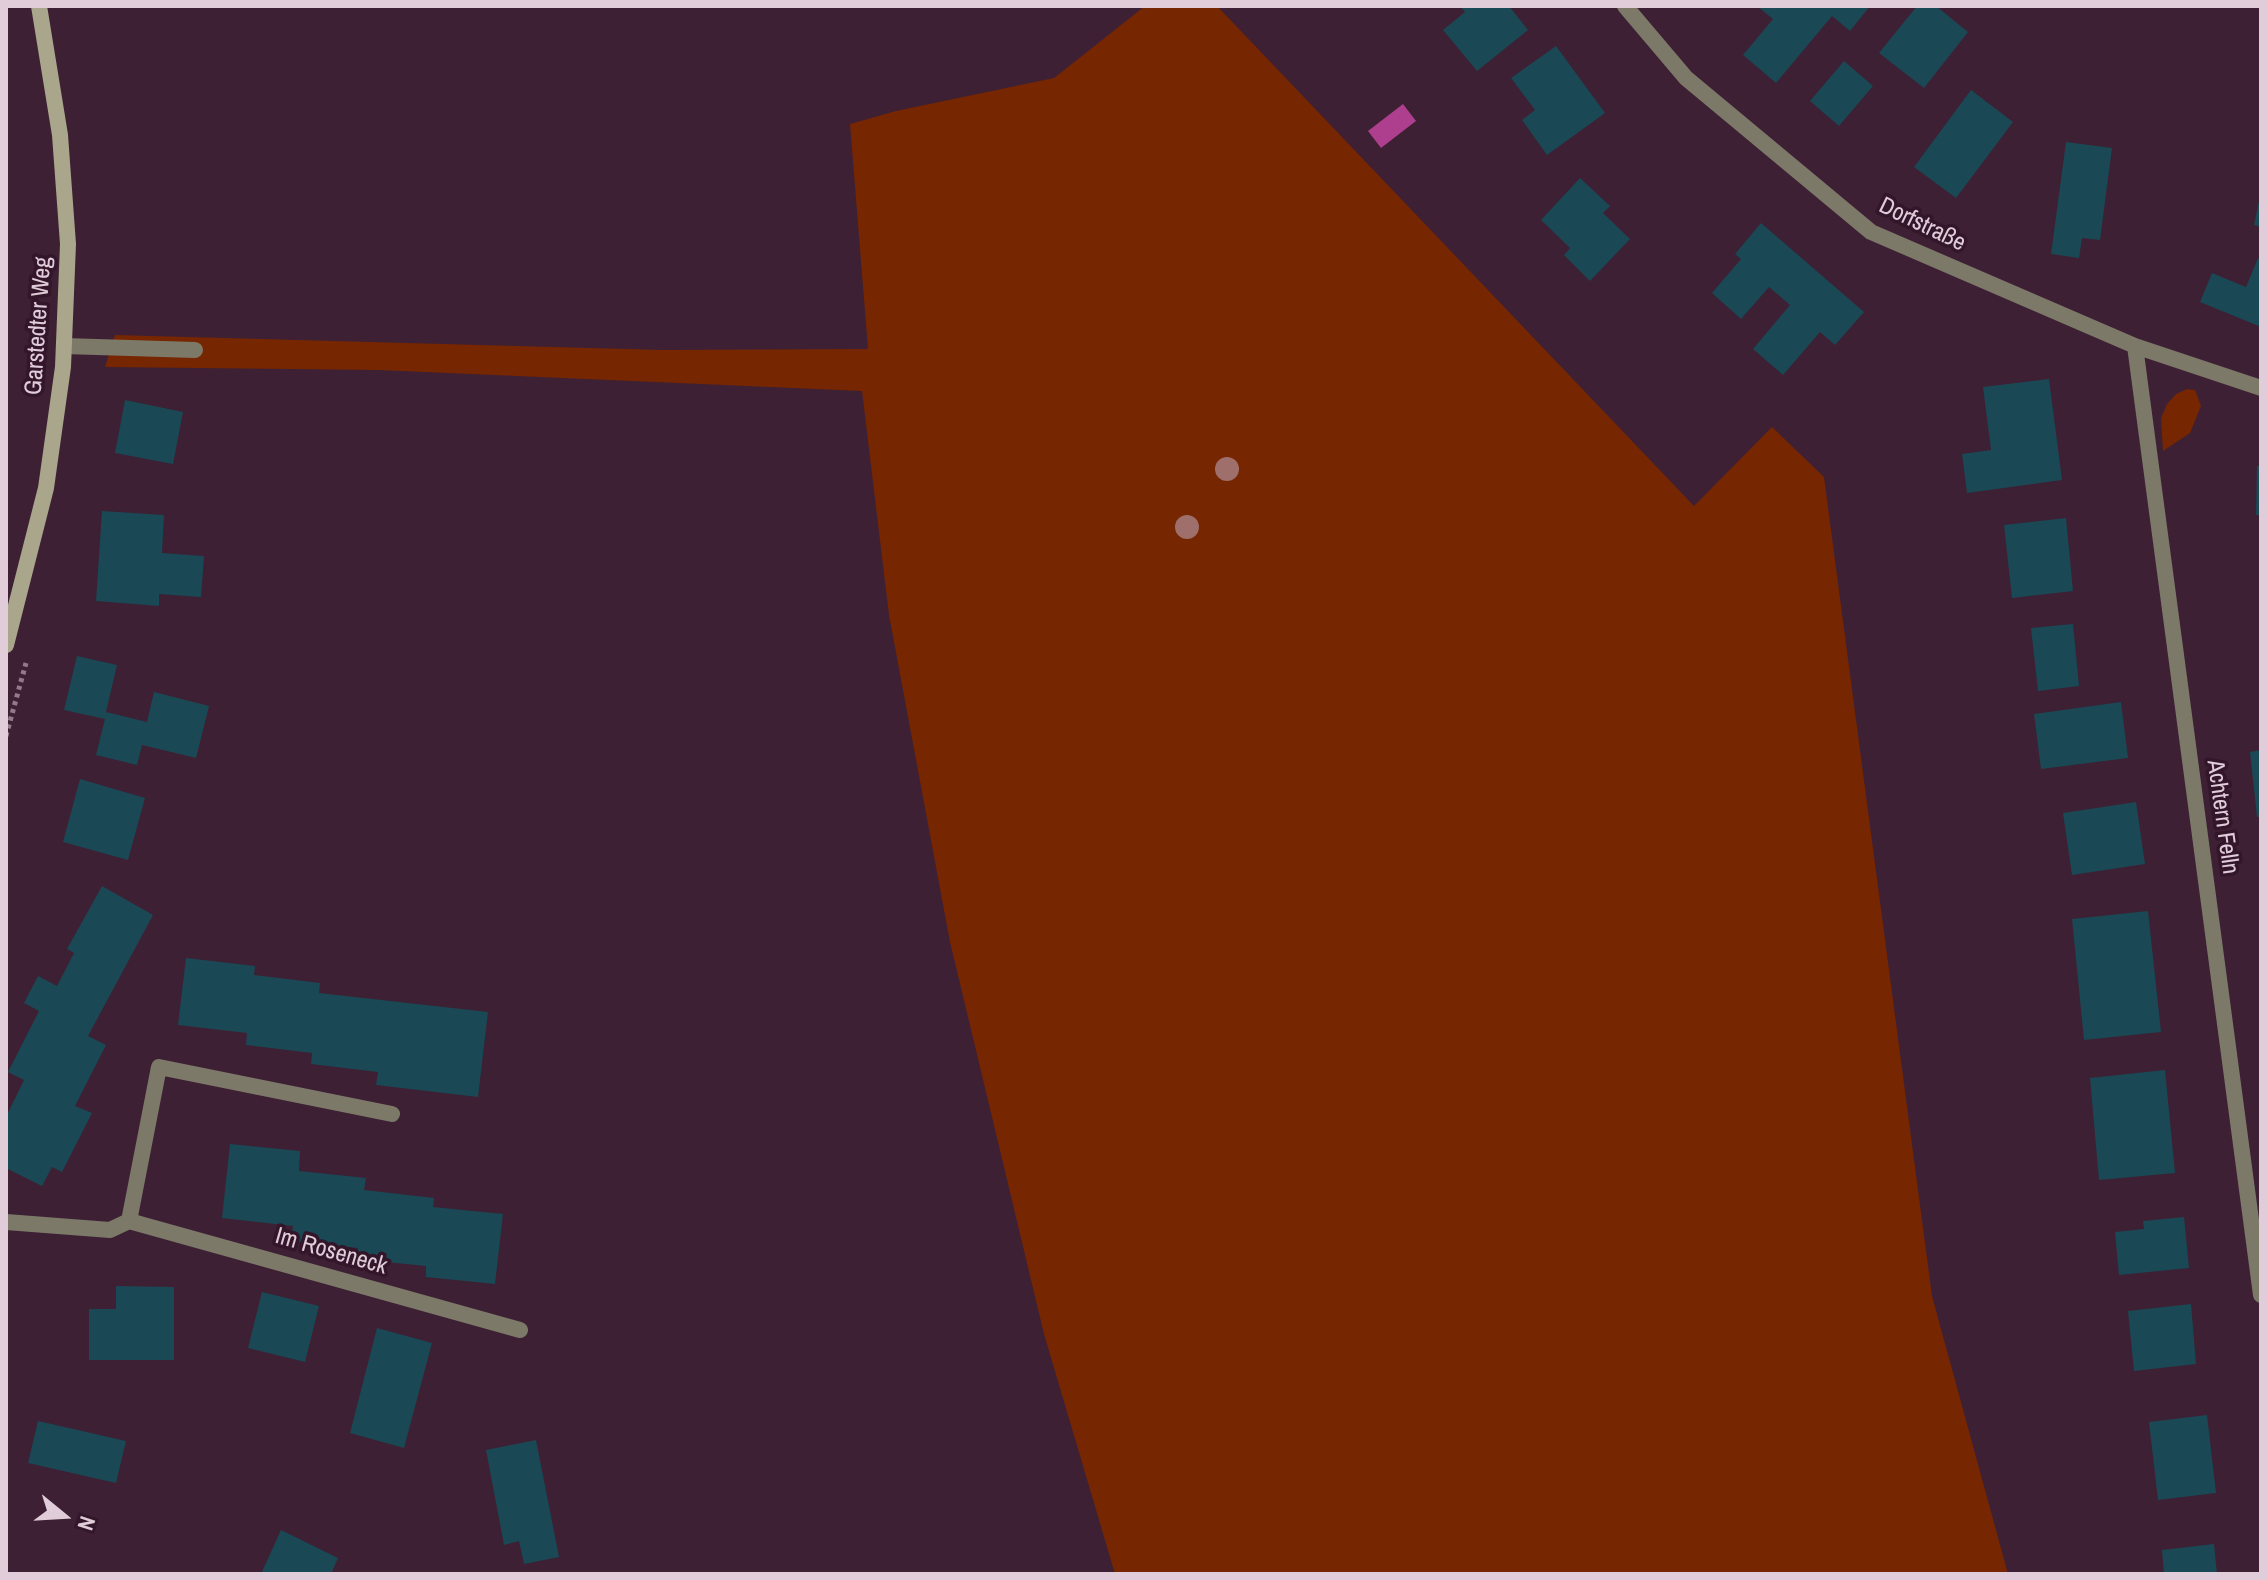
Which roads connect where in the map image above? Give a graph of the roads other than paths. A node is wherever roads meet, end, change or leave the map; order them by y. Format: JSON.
{"nodes":[{"id":1,"x":39,"y":6,"type":"edge"},
{"id":2,"x":1625,"y":6,"type":"edge"},
{"id":3,"x":64,"y":346,"type":"junction"},
{"id":4,"x":2135,"y":346,"type":"junction"},
{"id":5,"x":195,"y":350,"type":"dead end"},
{"id":6,"x":2261,"y":388,"type":"edge"},
{"id":7,"x":6,"y":645,"type":"edge"},
{"id":8,"x":392,"y":1114,"type":"dead end"},
{"id":9,"x":129,"y":1221,"type":"junction"},
{"id":10,"x":6,"y":1222,"type":"edge"},
{"id":11,"x":2261,"y":1295,"type":"edge"},
{"id":12,"x":520,"y":1330,"type":"dead end"}],
"edges":[{"from":1,"to":3,"type":"main road","name":"Garstedter Weg"},
{"from":2,"to":4,"type":"street","name":"Dorfstraße"},
{"from":3,"to":5,"type":"street"},
{"from":3,"to":7,"type":"main road","name":"Garstedter Weg"},
{"from":4,"to":6,"type":"street","name":"Dorfstraße"},
{"from":4,"to":11,"type":"street","name":"Achtern Felln"},
{"from":8,"to":9,"type":"street"},
{"from":9,"to":10,"type":"street","name":"Im Roseneck"},
{"from":9,"to":12,"type":"street","name":"Im Roseneck"}]}
